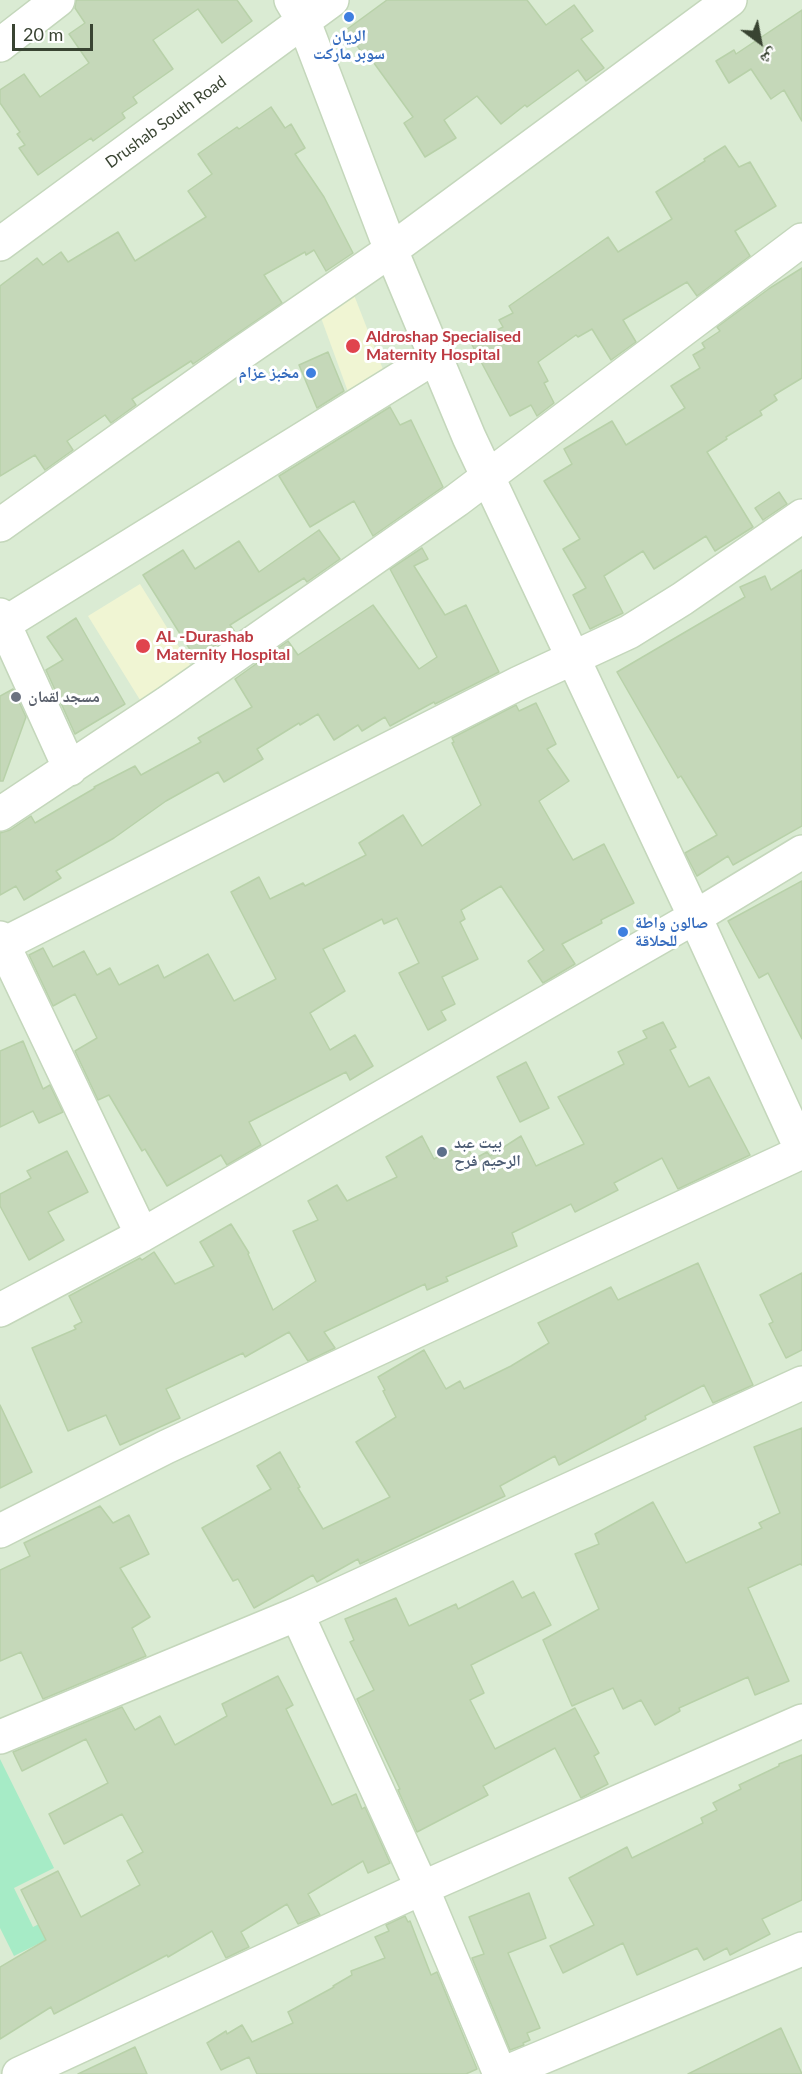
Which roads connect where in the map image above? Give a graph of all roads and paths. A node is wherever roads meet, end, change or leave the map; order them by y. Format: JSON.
{"nodes":[{"id":1,"x":58,"y":0,"type":"edge"},
{"id":2,"x":332,"y":0,"type":"edge"},
{"id":3,"x":730,"y":0,"type":"edge"},
{"id":4,"x":297,"y":11,"type":"edge"},
{"id":5,"x":0,"y":45,"type":"edge"},
{"id":6,"x":802,"y":240,"type":"edge"},
{"id":7,"x":0,"y":244,"type":"edge"},
{"id":8,"x":391,"y":250,"type":"junction"},
{"id":9,"x":435,"y":357,"type":"junction"},
{"id":10,"x":487,"y":476,"type":"junction"},
{"id":11,"x":802,"y":516,"type":"edge"},
{"id":12,"x":0,"y":525,"type":"edge"},
{"id":13,"x":2,"y":619,"type":"edge"},
{"id":14,"x":573,"y":658,"type":"junction"},
{"id":15,"x":70,"y":769,"type":"junction"},
{"id":16,"x":0,"y":814,"type":"edge"},
{"id":17,"x":802,"y":852,"type":"edge"},
{"id":18,"x":695,"y":917,"type":"junction"},
{"id":19,"x":1,"y":943,"type":"edge"},
{"id":20,"x":802,"y":1152,"type":"edge"},
{"id":21,"x":142,"y":1235,"type":"junction"},
{"id":22,"x":0,"y":1310,"type":"edge"},
{"id":23,"x":802,"y":1383,"type":"edge"},
{"id":24,"x":0,"y":1531,"type":"edge"},
{"id":25,"x":297,"y":1614,"type":"junction"},
{"id":26,"x":802,"y":1721,"type":"edge"},
{"id":27,"x":0,"y":1737,"type":"edge"},
{"id":28,"x":422,"y":1888,"type":"junction"},
{"id":29,"x":802,"y":1949,"type":"edge"},
{"id":30,"x":19,"y":2074,"type":"edge"},
{"id":31,"x":501,"y":2074,"type":"edge"}],
"edges":[{"from":1,"to":5,"type":"street"},
{"from":2,"to":4,"type":"street","name":"Drushab South Road"},
{"from":3,"to":8,"type":"street"},
{"from":4,"to":7,"type":"street","name":"Drushab South Road"},
{"from":4,"to":8,"type":"street"},
{"from":6,"to":10,"type":"street"},
{"from":8,"to":9,"type":"street"},
{"from":8,"to":12,"type":"street"},
{"from":9,"to":10,"type":"street"},
{"from":9,"to":13,"type":"street"},
{"from":10,"to":14,"type":"street"},
{"from":10,"to":15,"type":"street"},
{"from":11,"to":14,"type":"street"},
{"from":13,"to":15,"type":"street"},
{"from":14,"to":18,"type":"street"},
{"from":14,"to":19,"type":"street"},
{"from":15,"to":16,"type":"street"},
{"from":17,"to":18,"type":"street"},
{"from":18,"to":20,"type":"street"},
{"from":18,"to":21,"type":"street"},
{"from":19,"to":21,"type":"street"},
{"from":20,"to":24,"type":"street"},
{"from":21,"to":22,"type":"street"},
{"from":23,"to":25,"type":"street"},
{"from":25,"to":27,"type":"street"},
{"from":25,"to":28,"type":"street"},
{"from":26,"to":28,"type":"street"},
{"from":28,"to":30,"type":"street"},
{"from":28,"to":31,"type":"street"},
{"from":29,"to":31,"type":"street"}]}
